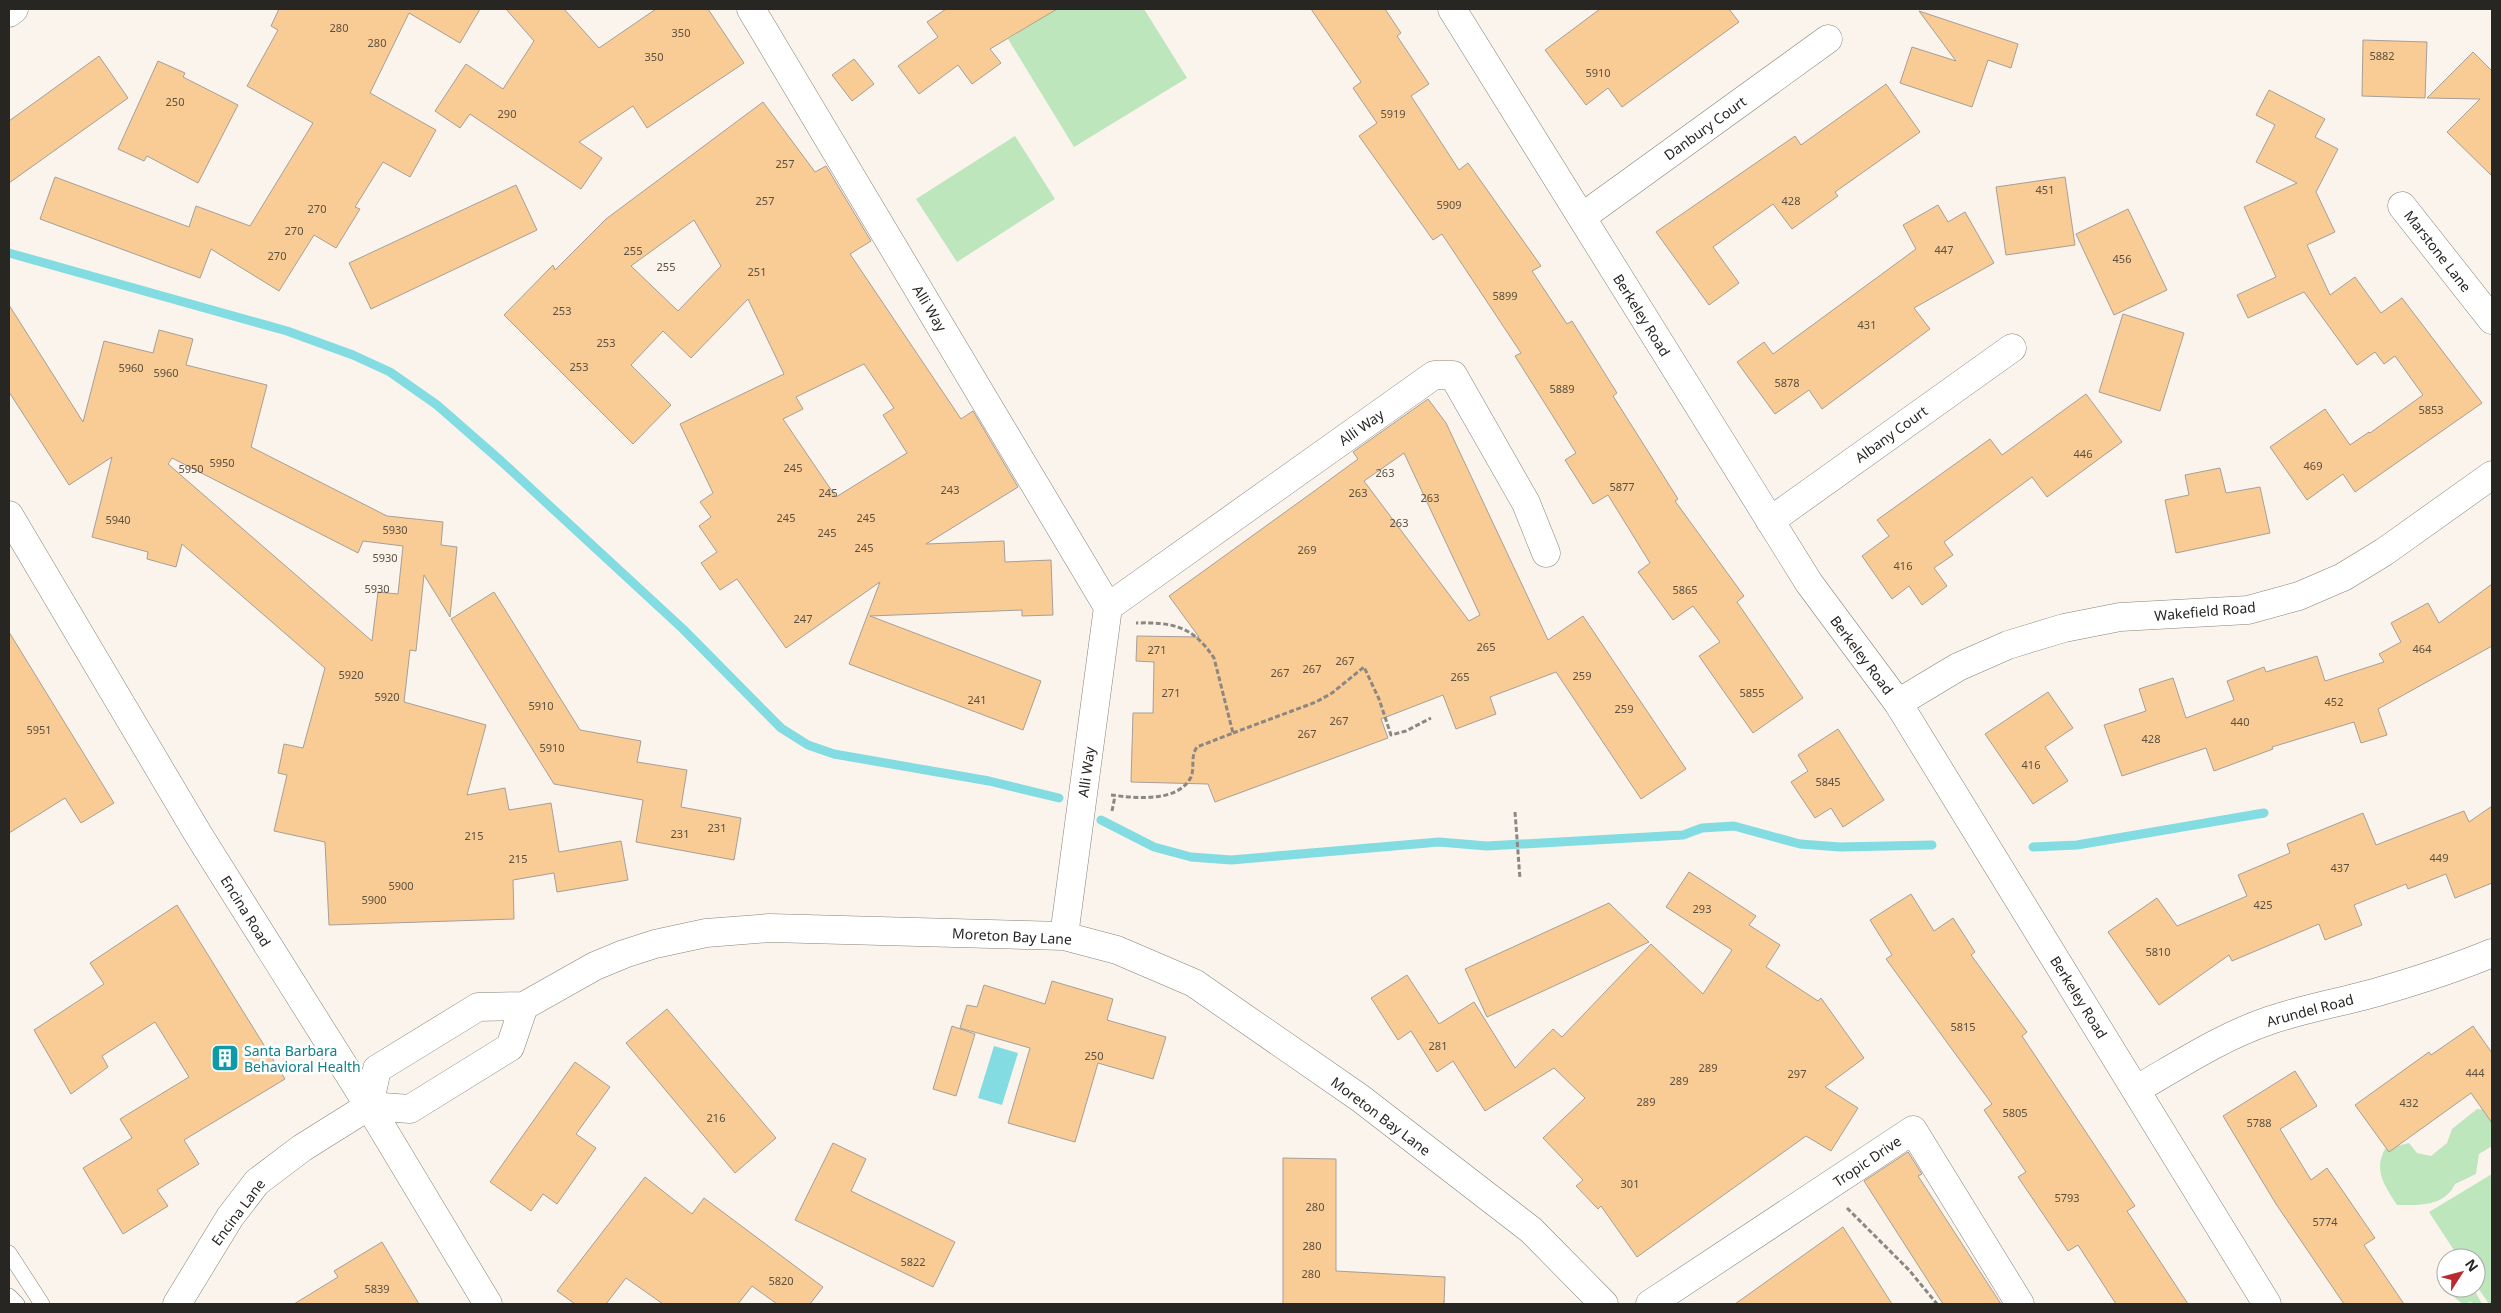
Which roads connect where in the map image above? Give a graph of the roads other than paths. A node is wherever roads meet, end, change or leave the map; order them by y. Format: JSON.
{"nodes":[{"id":1,"x":14,"y":9,"type":"edge"},
{"id":2,"x":751,"y":9,"type":"edge"},
{"id":3,"x":1452,"y":9,"type":"edge"},
{"id":4,"x":9,"y":13,"type":"edge"},
{"id":5,"x":1828,"y":39,"type":"dead end"},
{"id":6,"x":2402,"y":206,"type":"dead end"},
{"id":7,"x":1582,"y":217,"type":"junction"},
{"id":8,"x":2492,"y":320,"type":"edge"},
{"id":9,"x":2012,"y":348,"type":"dead end"},
{"id":10,"x":2492,"y":475,"type":"edge"},
{"id":11,"x":9,"y":515,"type":"edge"},
{"id":12,"x":1770,"y":521,"type":"junction"},
{"id":13,"x":1546,"y":553,"type":"dead end"},
{"id":14,"x":1107,"y":615,"type":"junction"},
{"id":15,"x":1898,"y":703,"type":"junction"},
{"id":16,"x":1064,"y":936,"type":"junction"},
{"id":17,"x":2492,"y":953,"type":"edge"},
{"id":18,"x":524,"y":1006,"type":"junction"},
{"id":19,"x":2137,"y":1089,"type":"junction"},
{"id":20,"x":369,"y":1106,"type":"junction"},
{"id":21,"x":9,"y":1252,"type":"edge"},
{"id":22,"x":9,"y":1296,"type":"edge"},
{"id":23,"x":17,"y":1304,"type":"edge"},
{"id":24,"x":42,"y":1304,"type":"edge"},
{"id":25,"x":177,"y":1304,"type":"edge"},
{"id":26,"x":488,"y":1304,"type":"edge"},
{"id":27,"x":1604,"y":1304,"type":"edge"},
{"id":28,"x":1650,"y":1304,"type":"edge"},
{"id":29,"x":2020,"y":1304,"type":"edge"},
{"id":30,"x":2267,"y":1304,"type":"edge"}],
"edges":[{"from":1,"to":4,"type":"street"},
{"from":2,"to":14,"type":"street","name":"Alli Way"},
{"from":3,"to":7,"type":"street","name":"Berkeley Road"},
{"from":5,"to":7,"type":"street","name":"Danbury Court"},
{"from":6,"to":8,"type":"street","name":"Marstone Lane"},
{"from":7,"to":12,"type":"street","name":"Berkeley Road"},
{"from":9,"to":12,"type":"street","name":"Albany Court"},
{"from":10,"to":15,"type":"street","name":"Wakefield Road"},
{"from":11,"to":20,"type":"street","name":"Encina Road"},
{"from":12,"to":15,"type":"street","name":"Berkeley Road"},
{"from":13,"to":14,"type":"street","name":"Alli Way"},
{"from":14,"to":16,"type":"street","name":"Alli Way"},
{"from":15,"to":19,"type":"street","name":"Berkeley Road"},
{"from":16,"to":18,"type":"street","name":"Moreton Bay Lane"},
{"from":16,"to":27,"type":"street","name":"Moreton Bay Lane"},
{"from":17,"to":19,"type":"street","name":"Arundel Road"},
{"from":18,"to":20,"type":"street"},
{"from":18,"to":20,"type":"street","name":"Moreton Bay Lane"},
{"from":19,"to":30,"type":"street","name":"Berkeley Road"},
{"from":20,"to":25,"type":"street","name":"Encina Lane"},
{"from":20,"to":26,"type":"street","name":"Encina Road"},
{"from":21,"to":24,"type":"lane"},
{"from":22,"to":23,"type":"lane"},
{"from":28,"to":29,"type":"street","name":"Tropic Drive"}]}
